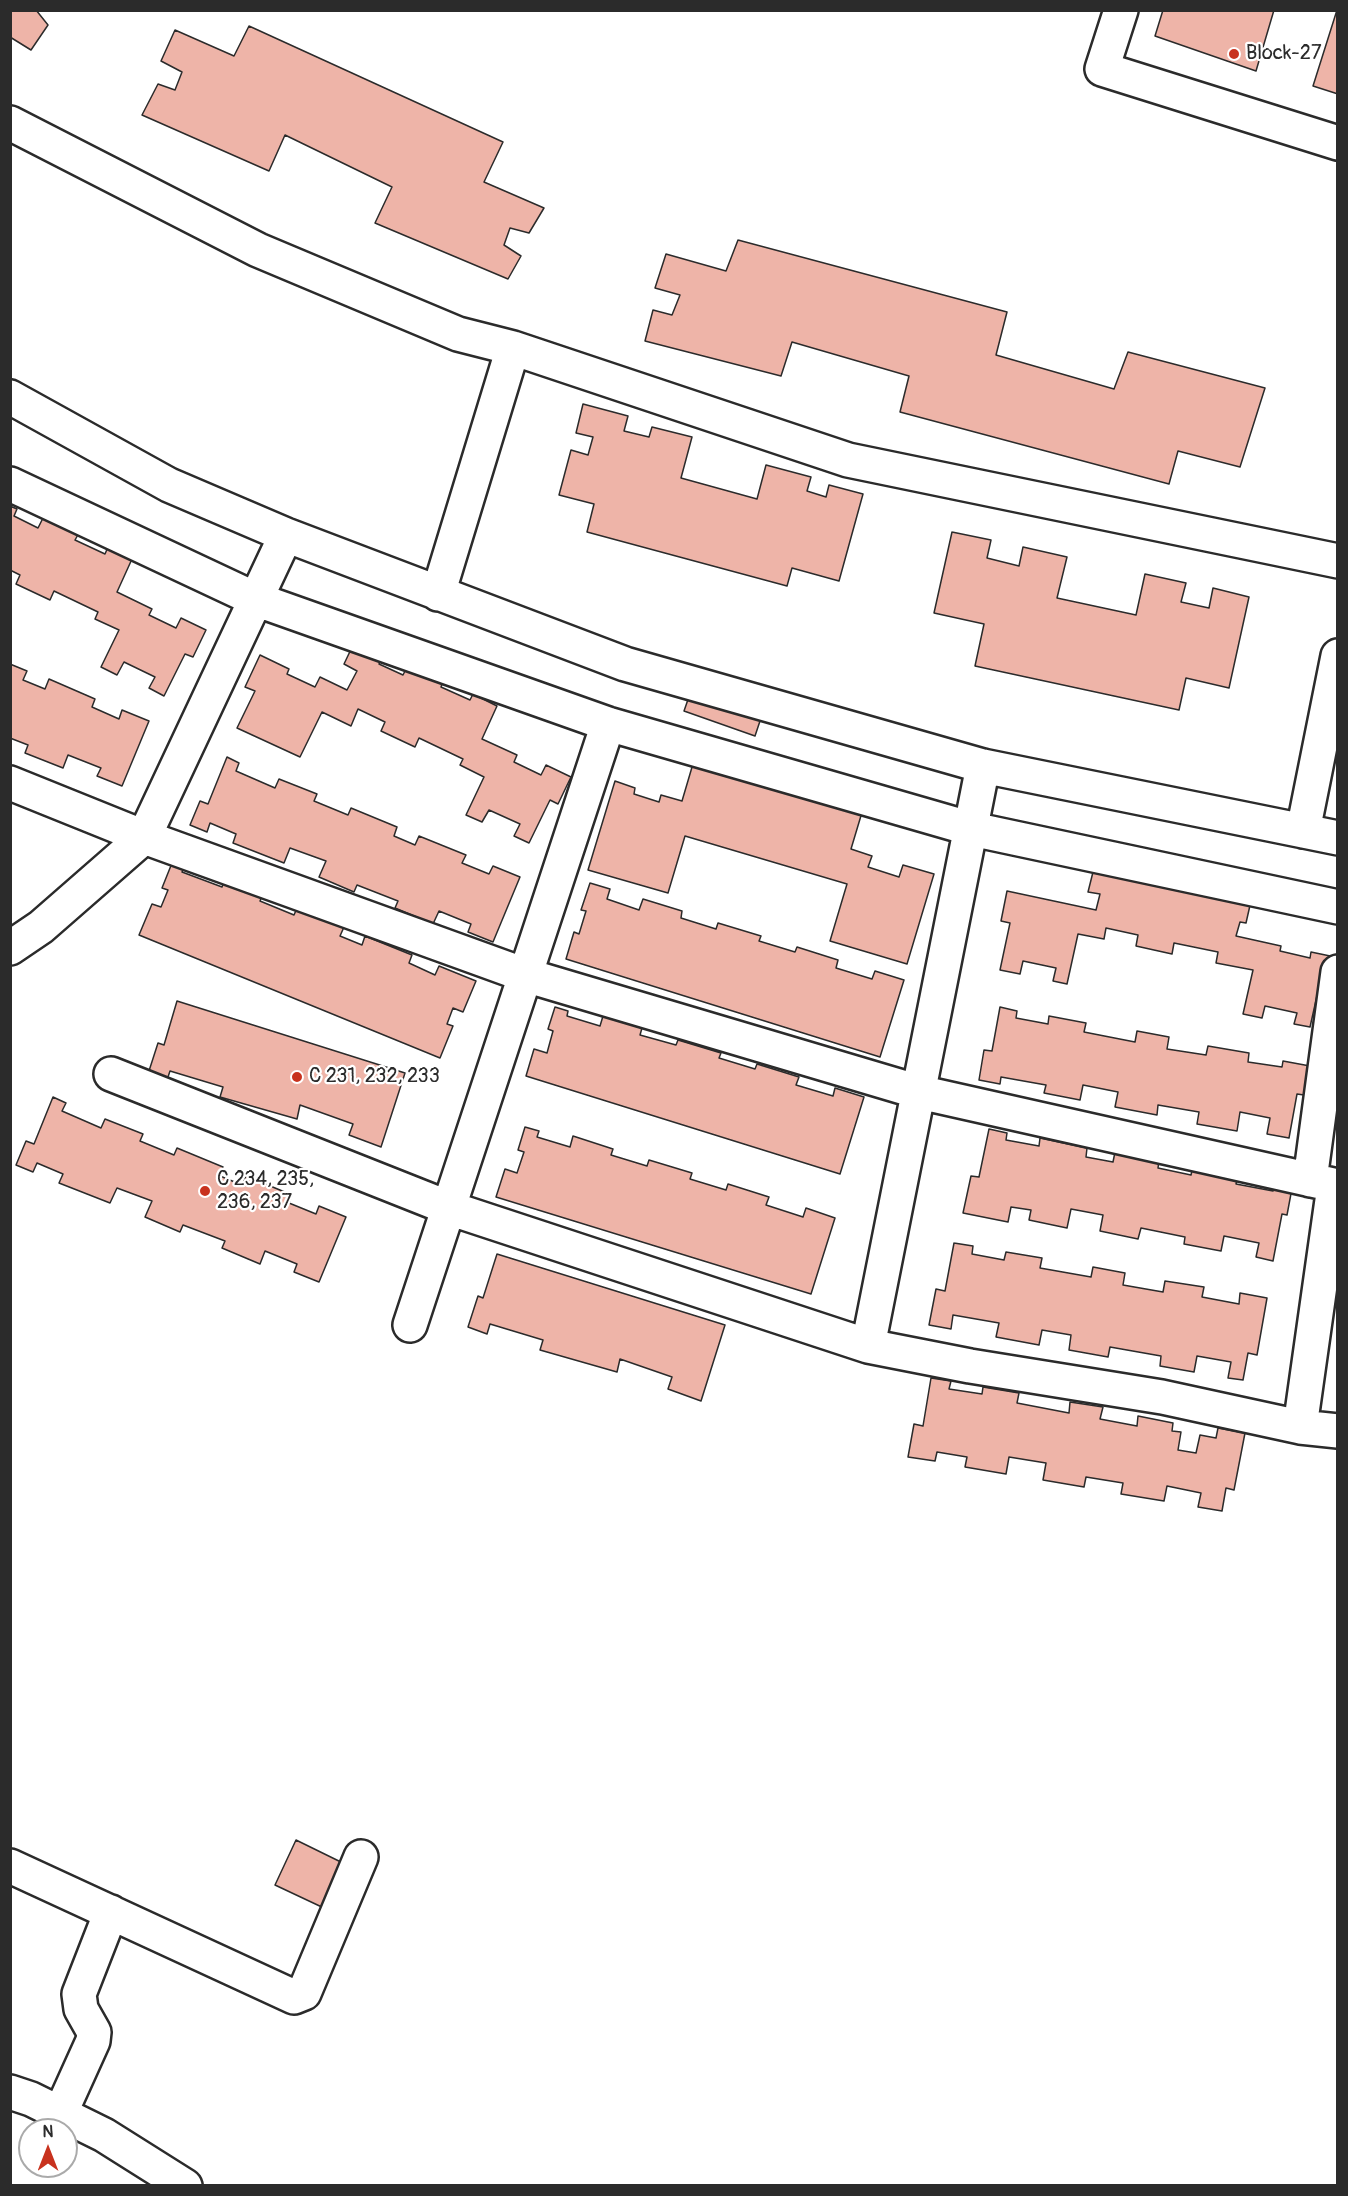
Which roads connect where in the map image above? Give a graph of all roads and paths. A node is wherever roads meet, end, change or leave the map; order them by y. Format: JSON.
{"nodes":[{"id":1,"x":1121,"y":10,"type":"edge"},
{"id":2,"x":10,"y":123,"type":"edge"},
{"id":3,"x":1338,"y":143,"type":"edge"},
{"id":4,"x":513,"y":348,"type":"junction"},
{"id":5,"x":10,"y":397,"type":"edge"},
{"id":6,"x":10,"y":484,"type":"edge"},
{"id":7,"x":286,"y":535,"type":"junction"},
{"id":8,"x":1338,"y":561,"type":"edge"},
{"id":9,"x":438,"y":594,"type":"junction"},
{"id":10,"x":255,"y":599,"type":"junction"},
{"id":11,"x":1338,"y":656,"type":"edge"},
{"id":12,"x":608,"y":724,"type":"junction"},
{"id":13,"x":983,"y":766,"type":"junction"},
{"id":14,"x":10,"y":783,"type":"edge"},
{"id":15,"x":972,"y":829,"type":"junction"},
{"id":16,"x":1303,"y":831,"type":"junction"},
{"id":17,"x":144,"y":837,"type":"junction"},
{"id":18,"x":1338,"y":838,"type":"edge"},
{"id":19,"x":1338,"y":907,"type":"edge"},
{"id":20,"x":10,"y":948,"type":"edge"},
{"id":21,"x":1338,"y":972,"type":"edge"},
{"id":22,"x":525,"y":975,"type":"junction"},
{"id":23,"x":111,"y":1074,"type":"dead end"},
{"id":24,"x":919,"y":1092,"type":"junction"},
{"id":25,"x":1327,"y":1184,"type":"edge"},
{"id":26,"x":449,"y":1208,"type":"junction"},
{"id":27,"x":410,"y":1325,"type":"dead end"},
{"id":28,"x":868,"y":1346,"type":"junction"},
{"id":29,"x":1300,"y":1427,"type":"junction"},
{"id":30,"x":1338,"y":1431,"type":"edge"},
{"id":31,"x":361,"y":1857,"type":"dead end"},
{"id":32,"x":10,"y":1866,"type":"edge"},
{"id":33,"x":111,"y":1912,"type":"junction"},
{"id":34,"x":10,"y":2092,"type":"edge"},
{"id":35,"x":60,"y":2114,"type":"junction"},
{"id":36,"x":185,"y":2186,"type":"edge"}],
"edges":[{"from":1,"to":3,"type":"street"},
{"from":2,"to":4,"type":"street"},
{"from":4,"to":8,"type":"street"},
{"from":4,"to":9,"type":"street"},
{"from":5,"to":7,"type":"street"},
{"from":6,"to":10,"type":"street"},
{"from":7,"to":9,"type":"street"},
{"from":7,"to":10,"type":"street"},
{"from":9,"to":13,"type":"street"},
{"from":10,"to":12,"type":"street"},
{"from":10,"to":17,"type":"street"},
{"from":11,"to":16,"type":"street"},
{"from":12,"to":15,"type":"street"},
{"from":12,"to":22,"type":"street"},
{"from":13,"to":15,"type":"street"},
{"from":13,"to":16,"type":"street"},
{"from":14,"to":17,"type":"street"},
{"from":15,"to":19,"type":"street"},
{"from":15,"to":24,"type":"street"},
{"from":16,"to":18,"type":"street"},
{"from":17,"to":20,"type":"street"},
{"from":17,"to":22,"type":"street"},
{"from":21,"to":25,"type":"street"},
{"from":22,"to":24,"type":"street"},
{"from":22,"to":26,"type":"street"},
{"from":23,"to":26,"type":"street"},
{"from":24,"to":25,"type":"street"},
{"from":24,"to":28,"type":"street"},
{"from":25,"to":29,"type":"street"},
{"from":26,"to":27,"type":"street"},
{"from":26,"to":28,"type":"street"},
{"from":28,"to":29,"type":"street"},
{"from":29,"to":30,"type":"street"},
{"from":31,"to":33,"type":"street"},
{"from":32,"to":33,"type":"street"},
{"from":33,"to":35,"type":"street"},
{"from":34,"to":35,"type":"street"},
{"from":35,"to":36,"type":"street"}]}
